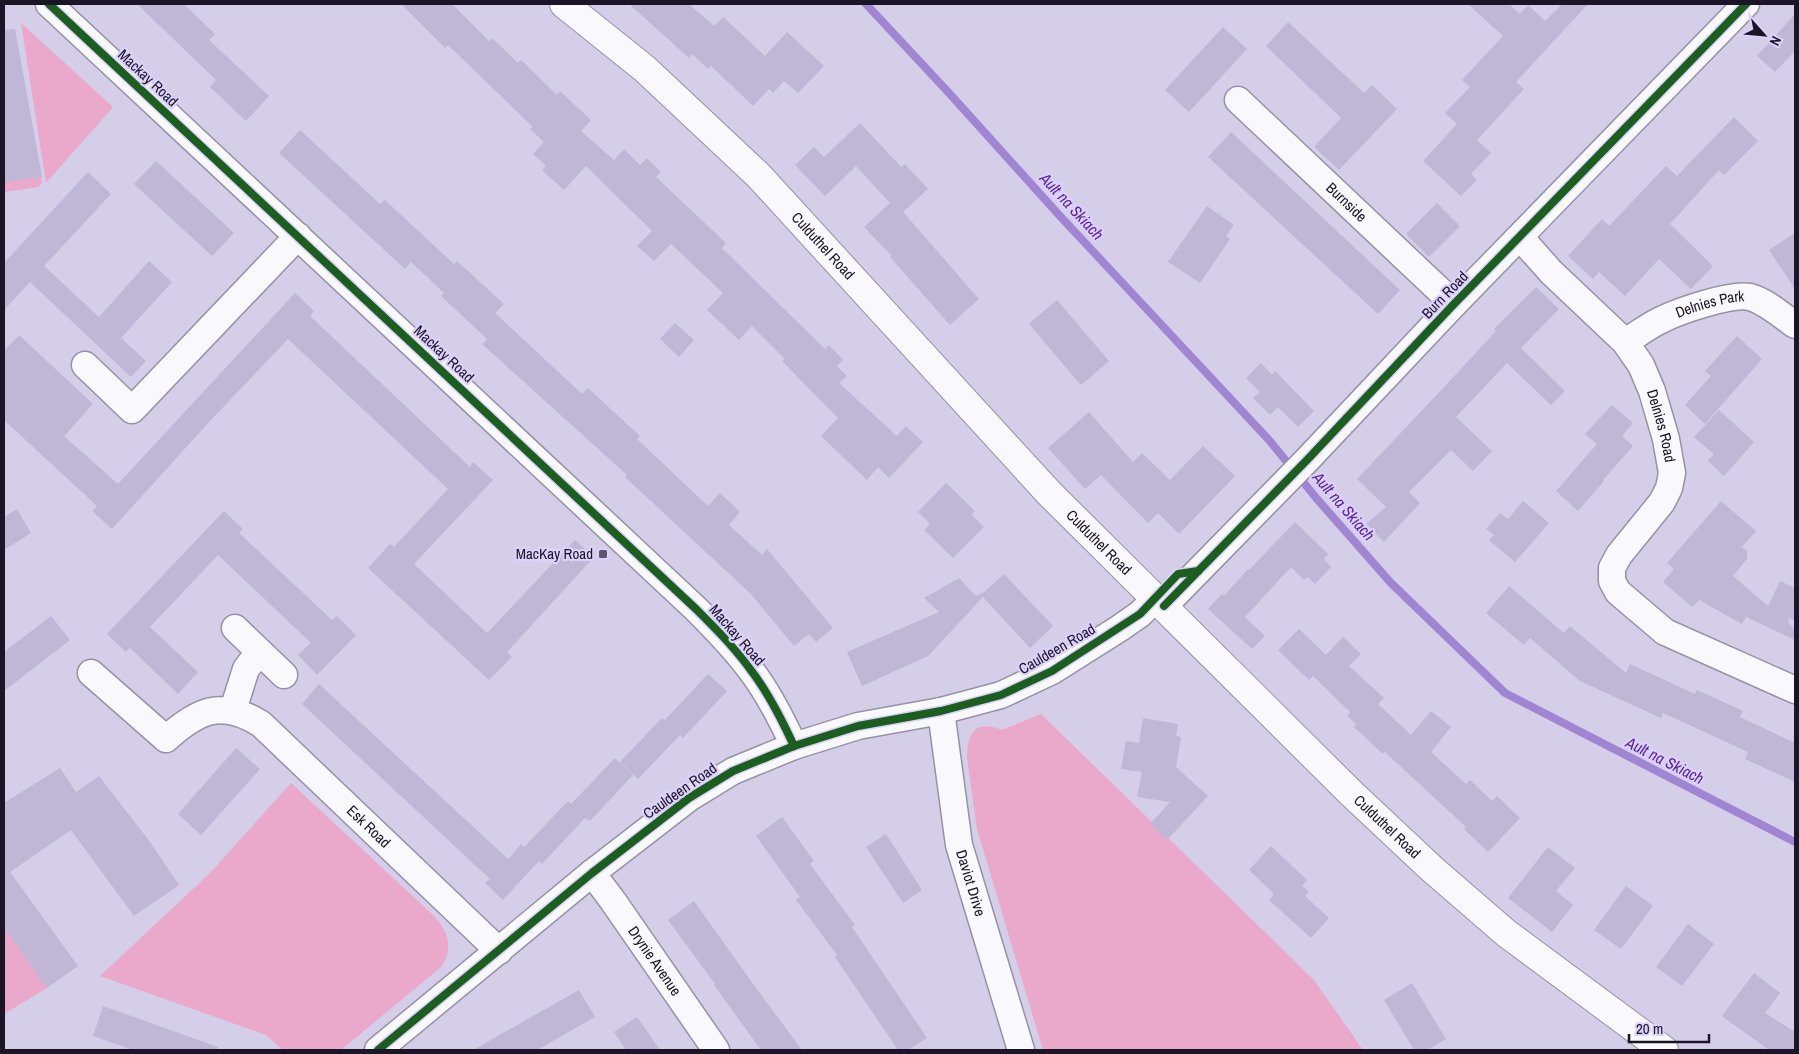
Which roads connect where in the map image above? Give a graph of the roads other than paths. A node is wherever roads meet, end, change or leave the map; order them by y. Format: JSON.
{"nodes":[{"id":1,"x":49,"y":4,"type":"edge"},
{"id":2,"x":564,"y":4,"type":"edge"},
{"id":3,"x":1746,"y":4,"type":"edge"},
{"id":4,"x":1238,"y":100,"type":"dead end"},
{"id":5,"x":298,"y":236,"type":"junction"},
{"id":6,"x":1520,"y":237,"type":"junction"},
{"id":7,"x":1454,"y":304,"type":"junction"},
{"id":8,"x":1795,"y":325,"type":"edge"},
{"id":9,"x":1625,"y":342,"type":"junction"},
{"id":10,"x":85,"y":366,"type":"dead end"},
{"id":11,"x":1160,"y":602,"type":"junction"},
{"id":12,"x":235,"y":628,"type":"dead end"},
{"id":13,"x":260,"y":652,"type":"junction"},
{"id":14,"x":91,"y":673,"type":"dead end"},
{"id":15,"x":284,"y":676,"type":"dead end"},
{"id":16,"x":1795,"y":690,"type":"edge"},
{"id":17,"x":233,"y":710,"type":"junction"},
{"id":18,"x":941,"y":711,"type":"junction"},
{"id":19,"x":794,"y":746,"type":"junction"},
{"id":20,"x":592,"y":873,"type":"junction"},
{"id":21,"x":499,"y":951,"type":"junction"},
{"id":22,"x":378,"y":1050,"type":"edge"},
{"id":23,"x":716,"y":1050,"type":"edge"},
{"id":24,"x":1020,"y":1050,"type":"edge"},
{"id":25,"x":1664,"y":1050,"type":"edge"}],
"edges":[{"from":1,"to":5,"type":"street","name":"Mackay Road"},
{"from":2,"to":11,"type":"main road","name":"Culduthel Road"},
{"from":3,"to":6,"type":"street","name":"Burn Road"},
{"from":4,"to":7,"type":"street","name":"Burnside"},
{"from":5,"to":10,"type":"street"},
{"from":5,"to":19,"type":"street","name":"Mackay Road"},
{"from":6,"to":7,"type":"street","name":"Burn Road"},
{"from":6,"to":9,"type":"street","name":"Delnies Road"},
{"from":7,"to":11,"type":"street","name":"Burn Road"},
{"from":8,"to":9,"type":"street","name":"Delnies Park"},
{"from":9,"to":16,"type":"street","name":"Delnies Road"},
{"from":11,"to":18,"type":"street","name":"Cauldeen Road"},
{"from":11,"to":25,"type":"main road","name":"Culduthel Road"},
{"from":12,"to":13,"type":"street"},
{"from":13,"to":15,"type":"street"},
{"from":13,"to":17,"type":"street"},
{"from":14,"to":17,"type":"street"},
{"from":17,"to":21,"type":"street","name":"Esk Road"},
{"from":18,"to":19,"type":"street","name":"Cauldeen Road"},
{"from":18,"to":24,"type":"street","name":"Daviot Drive"},
{"from":19,"to":20,"type":"street","name":"Cauldeen Road"},
{"from":20,"to":21,"type":"street","name":"Cauldeen Road"},
{"from":20,"to":23,"type":"street","name":"Drynie Avenue"},
{"from":21,"to":22,"type":"street","name":"Cauldeen Road"}]}
